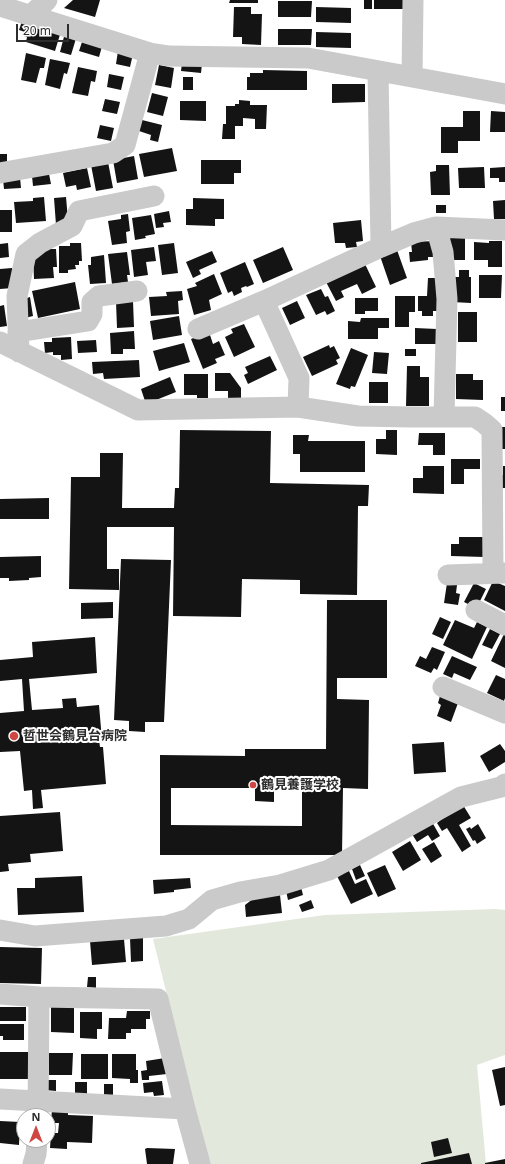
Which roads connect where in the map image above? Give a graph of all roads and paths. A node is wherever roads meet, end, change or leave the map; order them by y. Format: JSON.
{"nodes":[{"id":1,"x":47,"y":0,"type":"edge"},
{"id":2,"x":413,"y":0,"type":"edge"},
{"id":3,"x":0,"y":6,"type":"edge"},
{"id":4,"x":30,"y":16,"type":"junction"},
{"id":5,"x":150,"y":53,"type":"junction"},
{"id":6,"x":378,"y":71,"type":"junction"},
{"id":7,"x":412,"y":77,"type":"junction"},
{"id":8,"x":505,"y":94,"type":"edge"},
{"id":9,"x":0,"y":174,"type":"edge"},
{"id":10,"x":154,"y":196,"type":"dead end"},
{"id":11,"x":436,"y":227,"type":"junction"},
{"id":12,"x":505,"y":230,"type":"edge"},
{"id":13,"x":381,"y":247,"type":"junction"},
{"id":14,"x":137,"y":292,"type":"dead end"},
{"id":15,"x":9,"y":297,"type":"edge"},
{"id":16,"x":264,"y":302,"type":"junction"},
{"id":17,"x":198,"y":329,"type":"dead end"},
{"id":18,"x":0,"y":342,"type":"edge"},
{"id":19,"x":19,"y":342,"type":"junction"},
{"id":20,"x":298,"y":407,"type":"junction"},
{"id":21,"x":444,"y":417,"type":"junction"},
{"id":22,"x":499,"y":573,"type":"edge"},
{"id":23,"x":448,"y":575,"type":"dead end"},
{"id":24,"x":476,"y":610,"type":"dead end"},
{"id":25,"x":505,"y":625,"type":"edge"},
{"id":26,"x":443,"y":687,"type":"dead end"},
{"id":27,"x":505,"y":713,"type":"edge"},
{"id":28,"x":505,"y":784,"type":"edge"},
{"id":29,"x":0,"y":930,"type":"edge"},
{"id":30,"x":0,"y":994,"type":"edge"},
{"id":31,"x":39,"y":996,"type":"junction"},
{"id":32,"x":0,"y":1099,"type":"edge"},
{"id":33,"x":35,"y":1108,"type":"edge"},
{"id":34,"x":39,"y":1108,"type":"edge"},
{"id":35,"x":56,"y":1109,"type":"edge"},
{"id":36,"x":185,"y":1109,"type":"junction"},
{"id":37,"x":200,"y":1164,"type":"edge"}],
"edges":[{"from":1,"to":4,"type":"street"},
{"from":2,"to":7,"type":"street"},
{"from":3,"to":4,"type":"street"},
{"from":4,"to":5,"type":"street"},
{"from":5,"to":6,"type":"street"},
{"from":5,"to":9,"type":"street"},
{"from":6,"to":7,"type":"street"},
{"from":6,"to":13,"type":"street"},
{"from":7,"to":8,"type":"street"},
{"from":10,"to":15,"type":"street"},
{"from":11,"to":12,"type":"street"},
{"from":11,"to":13,"type":"street"},
{"from":11,"to":21,"type":"street"},
{"from":13,"to":16,"type":"street"},
{"from":14,"to":19,"type":"street"},
{"from":15,"to":19,"type":"street"},
{"from":16,"to":17,"type":"street"},
{"from":16,"to":20,"type":"street"},
{"from":18,"to":19,"type":"street"},
{"from":19,"to":20,"type":"street"},
{"from":20,"to":21,"type":"street"},
{"from":21,"to":22,"type":"street"},
{"from":22,"to":23,"type":"street"},
{"from":24,"to":25,"type":"street"},
{"from":26,"to":27,"type":"street"},
{"from":28,"to":29,"type":"street"},
{"from":30,"to":31,"type":"street"},
{"from":31,"to":34,"type":"street"},
{"from":31,"to":36,"type":"street"},
{"from":32,"to":33,"type":"street"},
{"from":35,"to":36,"type":"street"},
{"from":36,"to":37,"type":"street"}]}
